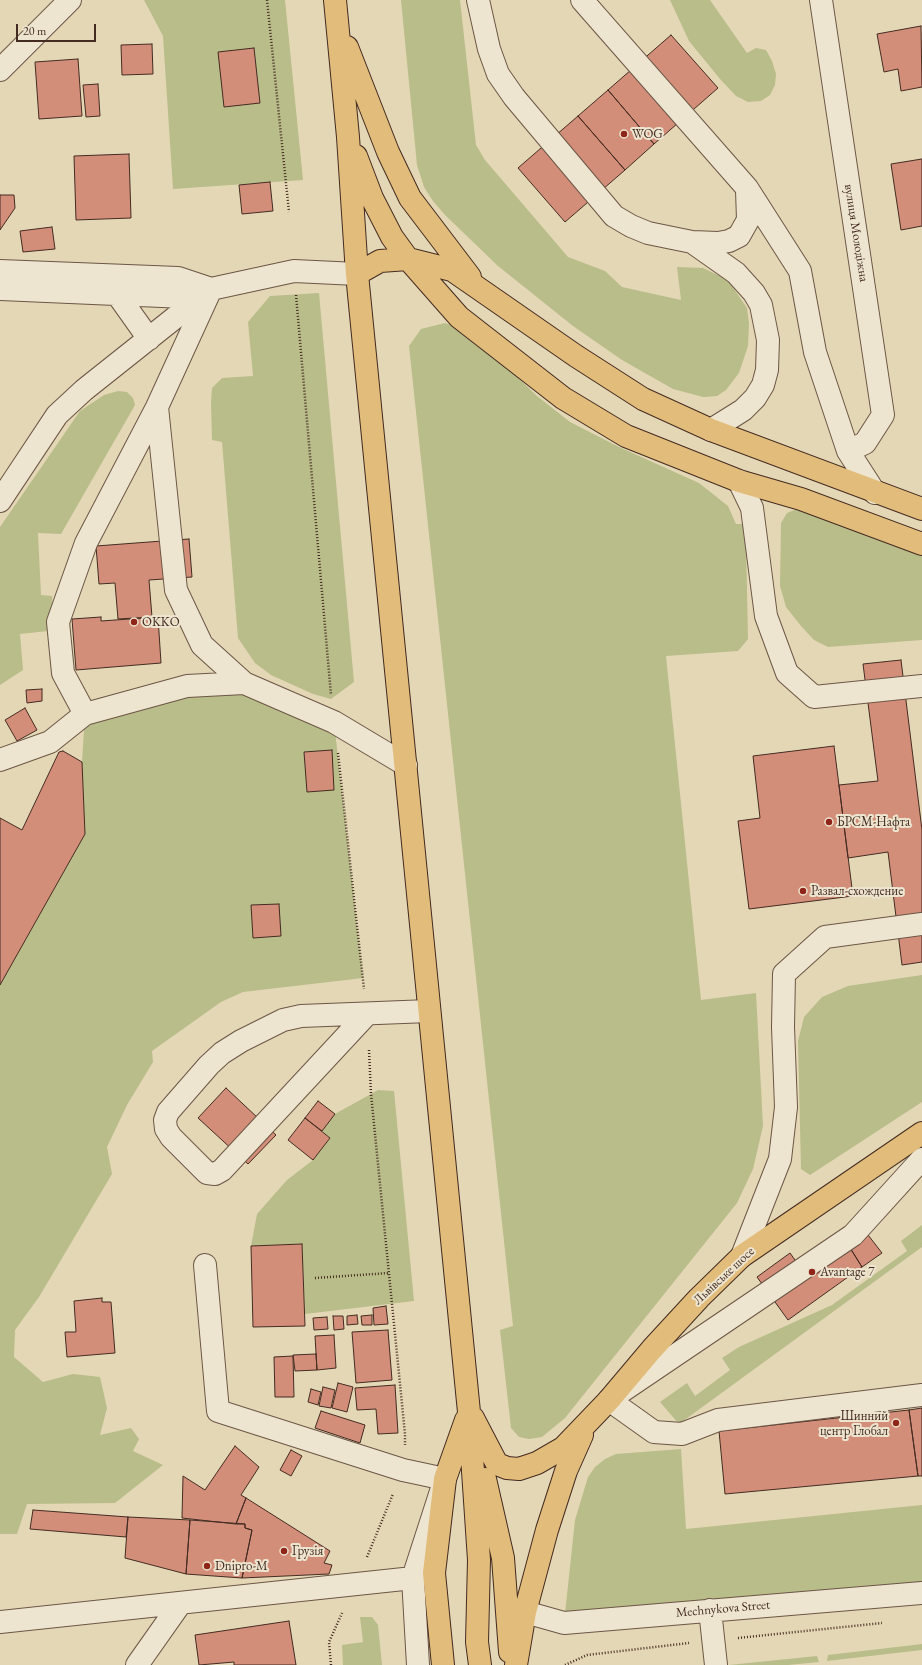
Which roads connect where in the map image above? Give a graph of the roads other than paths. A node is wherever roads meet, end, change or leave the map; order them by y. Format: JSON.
{"nodes":[{"id":1,"x":70,"y":0,"type":"edge"},
{"id":2,"x":334,"y":0,"type":"edge"},
{"id":3,"x":478,"y":0,"type":"edge"},
{"id":4,"x":582,"y":0,"type":"edge"},
{"id":5,"x":821,"y":0,"type":"edge"},
{"id":6,"x":338,"y":24,"type":"junction"},
{"id":7,"x":0,"y":70,"type":"edge"},
{"id":8,"x":348,"y":135,"type":"junction"},
{"id":9,"x":747,"y":188,"type":"junction"},
{"id":10,"x":692,"y":242,"type":"junction"},
{"id":11,"x":408,"y":259,"type":"junction"},
{"id":12,"x":0,"y":271,"type":"edge"},
{"id":13,"x":357,"y":274,"type":"junction"},
{"id":14,"x":0,"y":289,"type":"edge"},
{"id":15,"x":211,"y":289,"type":"junction"},
{"id":16,"x":481,"y":291,"type":"junction"},
{"id":17,"x":117,"y":294,"type":"junction"},
{"id":18,"x":149,"y":339,"type":"junction"},
{"id":19,"x":157,"y":407,"type":"junction"},
{"id":20,"x":711,"y":430,"type":"junction"},
{"id":21,"x":848,"y":451,"type":"junction"},
{"id":22,"x":739,"y":481,"type":"junction"},
{"id":23,"x":875,"y":492,"type":"junction"},
{"id":24,"x":0,"y":501,"type":"edge"},
{"id":25,"x":922,"y":510,"type":"edge"},
{"id":26,"x":922,"y":544,"type":"edge"},
{"id":27,"x":244,"y":683,"type":"junction"},
{"id":28,"x":922,"y":686,"type":"edge"},
{"id":29,"x":85,"y":714,"type":"junction"},
{"id":30,"x":0,"y":760,"type":"edge"},
{"id":31,"x":406,"y":765,"type":"junction"},
{"id":32,"x":922,"y":924,"type":"edge"},
{"id":33,"x":429,"y":1011,"type":"junction"},
{"id":34,"x":367,"y":1014,"type":"junction"},
{"id":35,"x":922,"y":1133,"type":"edge"},
{"id":36,"x":922,"y":1159,"type":"edge"},
{"id":37,"x":742,"y":1256,"type":"junction"},
{"id":38,"x":205,"y":1264,"type":"dead end"},
{"id":39,"x":922,"y":1395,"type":"edge"},
{"id":40,"x":609,"y":1400,"type":"junction"},
{"id":41,"x":469,"y":1412,"type":"junction"},
{"id":42,"x":590,"y":1419,"type":"junction"},
{"id":43,"x":445,"y":1479,"type":"junction"},
{"id":44,"x":413,"y":1578,"type":"junction"},
{"id":45,"x":922,"y":1593,"type":"edge"},
{"id":46,"x":180,"y":1604,"type":"junction"},
{"id":47,"x":710,"y":1610,"type":"junction"},
{"id":48,"x":525,"y":1612,"type":"junction"},
{"id":49,"x":0,"y":1622,"type":"edge"},
{"id":50,"x":138,"y":1665,"type":"edge"},
{"id":51,"x":418,"y":1665,"type":"edge"},
{"id":52,"x":443,"y":1665,"type":"edge"},
{"id":53,"x":480,"y":1665,"type":"edge"},
{"id":54,"x":511,"y":1665,"type":"edge"},
{"id":55,"x":516,"y":1665,"type":"edge"},
{"id":56,"x":716,"y":1665,"type":"edge"}],
"edges":[{"from":1,"to":7,"type":"street"},
{"from":2,"to":6,"type":"highway"},
{"from":3,"to":10,"type":"street"},
{"from":4,"to":9,"type":"street"},
{"from":5,"to":21,"type":"street","name":"вулиця Молодіжна"},
{"from":6,"to":8,"type":"highway"},
{"from":6,"to":16,"type":"highway"},
{"from":8,"to":11,"type":"highway"},
{"from":8,"to":13,"type":"highway"},
{"from":9,"to":10,"type":"street"},
{"from":9,"to":21,"type":"street"},
{"from":10,"to":20,"type":"street"},
{"from":11,"to":13,"type":"highway"},
{"from":11,"to":16,"type":"highway"},
{"from":11,"to":22,"type":"highway"},
{"from":12,"to":15,"type":"street"},
{"from":13,"to":15,"type":"street"},
{"from":13,"to":31,"type":"highway"},
{"from":14,"to":17,"type":"street"},
{"from":15,"to":17,"type":"street"},
{"from":15,"to":18,"type":"street"},
{"from":15,"to":19,"type":"street"},
{"from":16,"to":20,"type":"highway"},
{"from":17,"to":18,"type":"street"},
{"from":18,"to":24,"type":"street"},
{"from":19,"to":27,"type":"street"},
{"from":19,"to":29,"type":"street"},
{"from":20,"to":23,"type":"highway"},
{"from":21,"to":23,"type":"street"},
{"from":22,"to":26,"type":"highway"},
{"from":22,"to":28,"type":"street"},
{"from":23,"to":25,"type":"highway"},
{"from":27,"to":29,"type":"street"},
{"from":27,"to":31,"type":"street"},
{"from":29,"to":30,"type":"street"},
{"from":31,"to":33,"type":"highway"},
{"from":32,"to":37,"type":"street"},
{"from":33,"to":34,"type":"street"},
{"from":33,"to":41,"type":"highway"},
{"from":34,"to":34,"type":"street"},
{"from":35,"to":37,"type":"highway","name":"Львівське шосе"},
{"from":36,"to":40,"type":"street"},
{"from":37,"to":40,"type":"highway","name":"Львівське шосе"},
{"from":38,"to":43,"type":"street"},
{"from":39,"to":40,"type":"street"},
{"from":40,"to":42,"type":"highway","name":"Львівське шосе"},
{"from":41,"to":42,"type":"highway","name":"Львівське шосе"},
{"from":41,"to":43,"type":"highway"},
{"from":41,"to":53,"type":"highway"},
{"from":41,"to":54,"type":"highway"},
{"from":42,"to":48,"type":"highway"},
{"from":43,"to":44,"type":"street"},
{"from":43,"to":52,"type":"highway"},
{"from":44,"to":46,"type":"street"},
{"from":44,"to":51,"type":"street"},
{"from":45,"to":47,"type":"street","name":"Mechnykova Street"},
{"from":46,"to":49,"type":"street"},
{"from":46,"to":50,"type":"street"},
{"from":47,"to":48,"type":"street","name":"Mechnykova Street"},
{"from":47,"to":56,"type":"street"},
{"from":48,"to":55,"type":"highway"}]}
